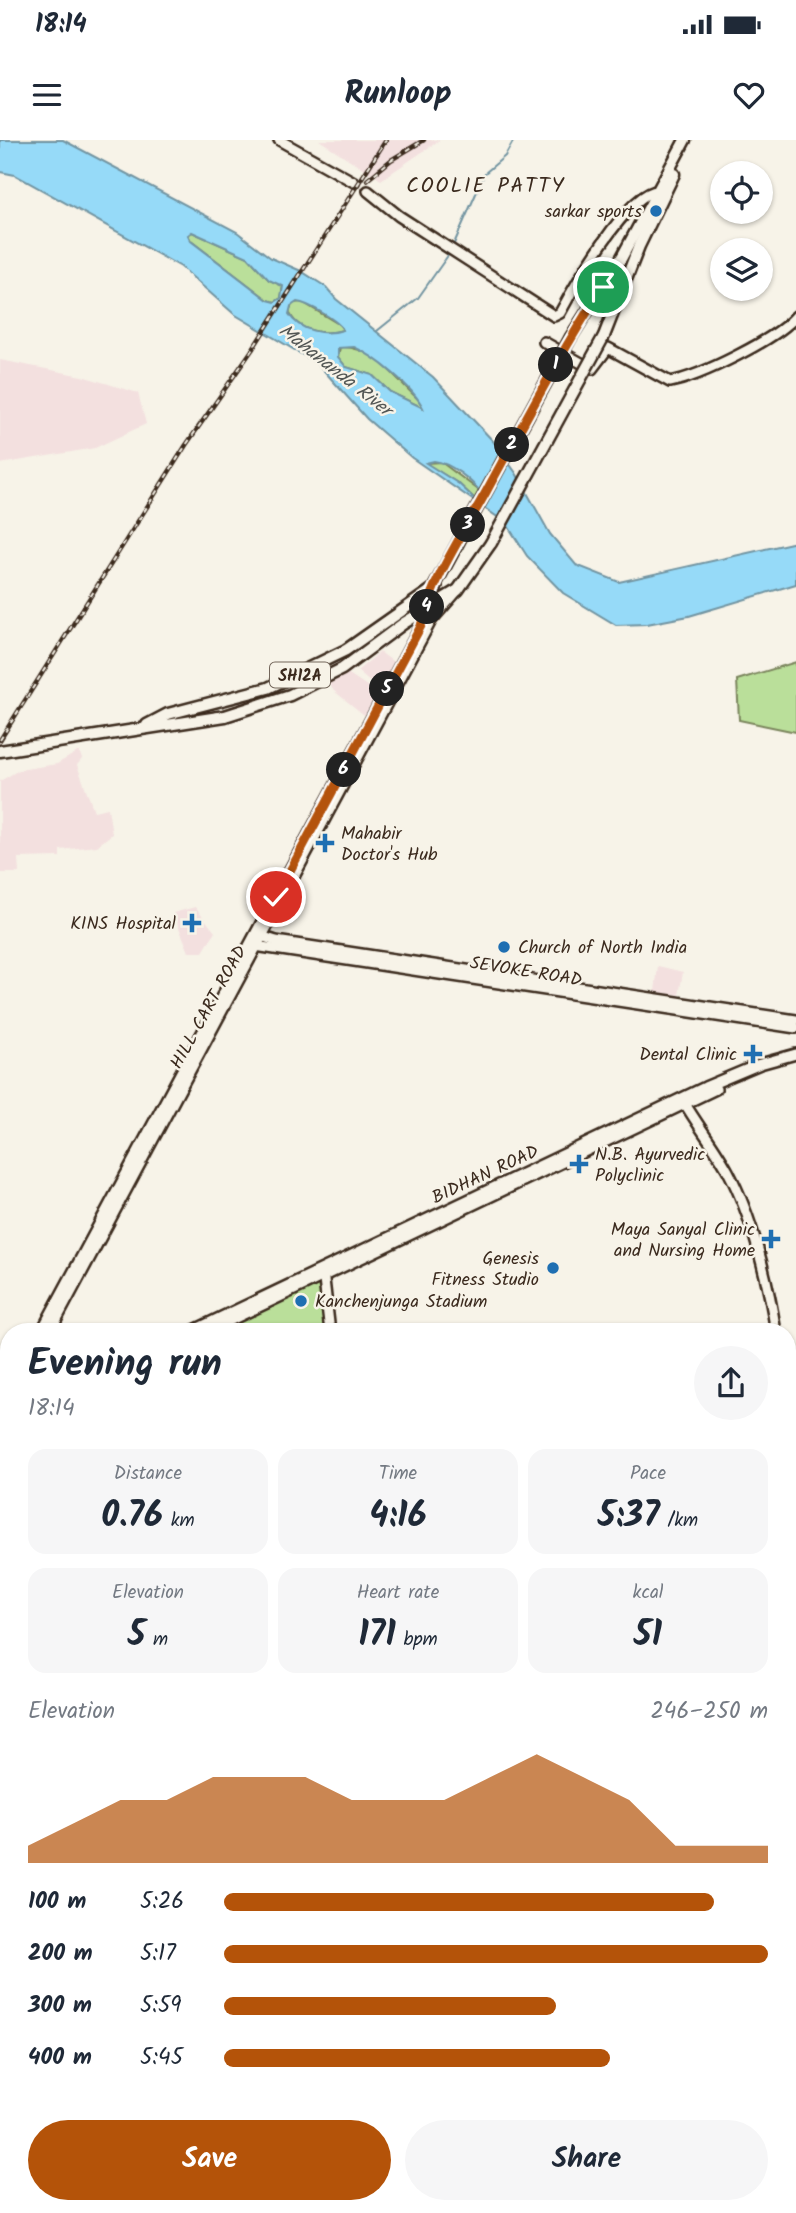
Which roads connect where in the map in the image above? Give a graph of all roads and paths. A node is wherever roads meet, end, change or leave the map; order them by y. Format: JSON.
{"nodes":[{"id":1,"x":279,"y":140,"type":"edge"},
{"id":2,"x":685,"y":140,"type":"edge"},
{"id":3,"x":693,"y":140,"type":"edge"},
{"id":4,"x":354,"y":182,"type":"dead end"},
{"id":5,"x":368,"y":191,"type":"dead end"},
{"id":6,"x":658,"y":191,"type":"junction"},
{"id":7,"x":795,"y":318,"type":"edge"},
{"id":8,"x":544,"y":342,"type":"dead end"},
{"id":9,"x":438,"y":583,"type":"junction"},
{"id":10,"x":414,"y":604,"type":"junction"},
{"id":11,"x":429,"y":614,"type":"junction"},
{"id":12,"x":138,"y":728,"type":"junction"},
{"id":13,"x":0,"y":751,"type":"edge"},
{"id":14,"x":260,"y":935,"type":"junction"},
{"id":15,"x":255,"y":946,"type":"junction"},
{"id":16,"x":374,"y":960,"type":"junction"},
{"id":17,"x":690,"y":1008,"type":"junction"},
{"id":18,"x":796,"y":1020,"type":"edge"},
{"id":19,"x":796,"y":1028,"type":"edge"},
{"id":20,"x":796,"y":1054,"type":"edge"},
{"id":21,"x":796,"y":1059,"type":"edge"},
{"id":22,"x":685,"y":1102,"type":"junction"},
{"id":23,"x":323,"y":1271,"type":"junction"},
{"id":24,"x":239,"y":1312,"type":"junction"},
{"id":25,"x":46,"y":1323,"type":"edge"},
{"id":26,"x":55,"y":1323,"type":"edge"},
{"id":27,"x":212,"y":1323,"type":"edge"},
{"id":28,"x":221,"y":1323,"type":"edge"},
{"id":29,"x":329,"y":1323,"type":"edge"},
{"id":30,"x":774,"y":1323,"type":"edge"}],
"edges":[{"from":1,"to":4,"type":"main road"},
{"from":2,"to":6,"type":"main road","number":"SH12A"},
{"from":3,"to":11,"type":"main road","number":"SH12A","bridge":true},
{"from":5,"to":6,"type":"main road"},
{"from":6,"to":9,"type":"main road","name":"HILL CART ROAD","number":"SH12A","bridge":true},
{"from":7,"to":8,"type":"main road"},
{"from":9,"to":10,"type":"main road","number":"SH12A"},
{"from":9,"to":11,"type":"main road","name":"HILL CART ROAD"},
{"from":10,"to":11,"type":"main road"},
{"from":10,"to":12,"type":"main road","number":"SH12A"},
{"from":11,"to":12,"type":"main road","number":"SH12A"},
{"from":11,"to":14,"type":"main road","name":"HILL CART ROAD"},
{"from":12,"to":13,"type":"main road","number":"SH12A"},
{"from":14,"to":15,"type":"main road","name":"HILL CART ROAD"},
{"from":14,"to":16,"type":"main road","name":"SEVOKE ROAD"},
{"from":15,"to":16,"type":"main road","name":"SEVOKE ROAD"},
{"from":15,"to":25,"type":"main road","name":"HILL CART ROAD"},
{"from":15,"to":26,"type":"main road","name":"HILL CART ROAD"},
{"from":16,"to":17,"type":"main road","name":"SEVOKE ROAD"},
{"from":17,"to":18,"type":"main road","name":"SEVOKE ROAD"},
{"from":17,"to":19,"type":"main road","name":"SEVOKE ROAD"},
{"from":20,"to":22,"type":"main road","name":"BIDHAN ROAD"},
{"from":21,"to":22,"type":"main road","name":"BIDHAN ROAD"},
{"from":22,"to":23,"type":"main road","name":"BIDHAN ROAD"},
{"from":22,"to":30,"type":"main road"},
{"from":23,"to":24,"type":"main road","name":"BIDHAN ROAD"},
{"from":23,"to":29,"type":"main road"},
{"from":24,"to":27,"type":"main road","name":"BIDHAN ROAD"},
{"from":24,"to":28,"type":"main road","name":"BIDHAN ROAD"}]}
